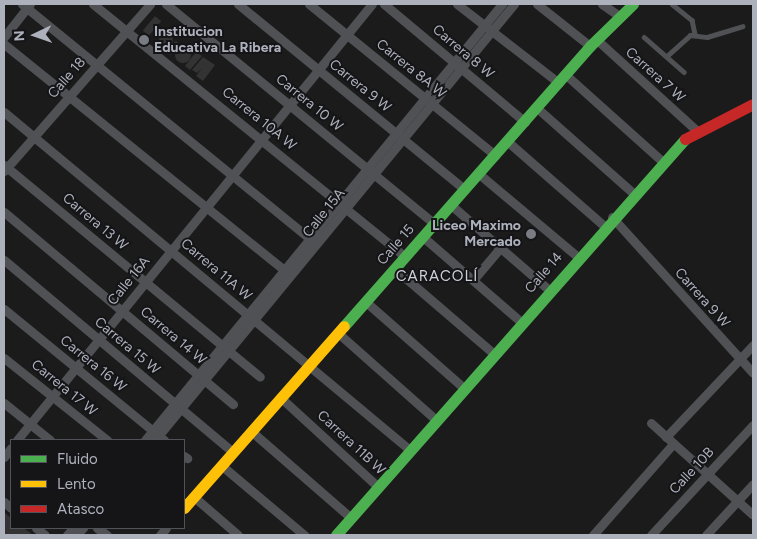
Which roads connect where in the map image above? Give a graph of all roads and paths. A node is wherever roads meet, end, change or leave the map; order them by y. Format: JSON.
{"nodes":[{"id":1,"x":93,"y":4,"type":"edge"},
{"id":2,"x":150,"y":4,"type":"edge"},
{"id":3,"x":166,"y":4,"type":"edge"},
{"id":4,"x":238,"y":4,"type":"edge"},
{"id":5,"x":309,"y":4,"type":"edge"},
{"id":6,"x":372,"y":4,"type":"edge"},
{"id":7,"x":384,"y":4,"type":"edge"},
{"id":8,"x":457,"y":4,"type":"edge"},
{"id":9,"x":502,"y":4,"type":"edge"},
{"id":10,"x":514,"y":4,"type":"edge"},
{"id":11,"x":537,"y":4,"type":"edge"},
{"id":12,"x":602,"y":4,"type":"edge"},
{"id":13,"x":633,"y":4,"type":"edge"},
{"id":14,"x":672,"y":4,"type":"edge"},
{"id":15,"x":26,"y":5,"type":"edge"},
{"id":16,"x":619,"y":16,"type":"junction"},
{"id":17,"x":742,"y":26,"type":"dead end"},
{"id":18,"x":488,"y":28,"type":"junction"},
{"id":19,"x":127,"y":31,"type":"junction"},
{"id":20,"x":347,"y":34,"type":"junction"},
{"id":21,"x":695,"y":34,"type":"junction"},
{"id":22,"x":4,"y":37,"type":"edge"},
{"id":23,"x":644,"y":37,"type":"dead end"},
{"id":24,"x":593,"y":43,"type":"junction"},
{"id":25,"x":4,"y":44,"type":"edge"},
{"id":26,"x":667,"y":56,"type":"junction"},
{"id":27,"x":458,"y":65,"type":"junction"},
{"id":28,"x":96,"y":66,"type":"junction"},
{"id":29,"x":318,"y":70,"type":"junction"},
{"id":30,"x":684,"y":72,"type":"dead end"},
{"id":31,"x":562,"y":79,"type":"junction"},
{"id":32,"x":69,"y":97,"type":"junction"},
{"id":33,"x":428,"y":100,"type":"junction"},
{"id":34,"x":753,"y":104,"type":"edge"},
{"id":35,"x":290,"y":105,"type":"junction"},
{"id":36,"x":537,"y":108,"type":"junction"},
{"id":37,"x":4,"y":112,"type":"edge"},
{"id":38,"x":525,"y":122,"type":"junction"},
{"id":39,"x":696,"y":130,"type":"junction"},
{"id":40,"x":399,"y":136,"type":"junction"},
{"id":41,"x":34,"y":137,"type":"junction"},
{"id":42,"x":262,"y":139,"type":"junction"},
{"id":43,"x":507,"y":142,"type":"junction"},
{"id":44,"x":495,"y":155,"type":"junction"},
{"id":45,"x":662,"y":161,"type":"junction"},
{"id":46,"x":5,"y":168,"type":"edge"},
{"id":47,"x":370,"y":171,"type":"junction"},
{"id":48,"x":479,"y":174,"type":"junction"},
{"id":49,"x":232,"y":176,"type":"junction"},
{"id":50,"x":465,"y":190,"type":"junction"},
{"id":51,"x":633,"y":193,"type":"junction"},
{"id":52,"x":451,"y":205,"type":"junction"},
{"id":53,"x":342,"y":206,"type":"junction"},
{"id":54,"x":207,"y":207,"type":"junction"},
{"id":55,"x":4,"y":212,"type":"edge"},
{"id":56,"x":608,"y":222,"type":"junction"},
{"id":57,"x":435,"y":224,"type":"junction"},
{"id":58,"x":423,"y":237,"type":"junction"},
{"id":59,"x":313,"y":241,"type":"junction"},
{"id":60,"x":501,"y":247,"type":"junction"},
{"id":61,"x":171,"y":251,"type":"junction"},
{"id":62,"x":578,"y":256,"type":"junction"},
{"id":63,"x":405,"y":257,"type":"junction"},
{"id":64,"x":4,"y":260,"type":"edge"},
{"id":65,"x":395,"y":269,"type":"junction"},
{"id":66,"x":282,"y":277,"type":"junction"},
{"id":67,"x":473,"y":280,"type":"junction"},
{"id":68,"x":146,"y":282,"type":"junction"},
{"id":69,"x":549,"y":290,"type":"junction"},
{"id":70,"x":366,"y":302,"type":"junction"},
{"id":71,"x":4,"y":309,"type":"edge"},
{"id":72,"x":122,"y":311,"type":"junction"},
{"id":73,"x":251,"y":317,"type":"junction"},
{"id":74,"x":521,"y":322,"type":"junction"},
{"id":75,"x":338,"y":333,"type":"junction"},
{"id":76,"x":99,"y":340,"type":"junction"},
{"id":77,"x":753,"y":345,"type":"edge"},
{"id":78,"x":225,"y":348,"type":"junction"},
{"id":79,"x":494,"y":354,"type":"junction"},
{"id":80,"x":4,"y":358,"type":"edge"},
{"id":81,"x":739,"y":361,"type":"junction"},
{"id":82,"x":309,"y":366,"type":"junction"},
{"id":83,"x":76,"y":368,"type":"junction"},
{"id":84,"x":753,"y":373,"type":"edge"},
{"id":85,"x":260,"y":377,"type":"dead end"},
{"id":86,"x":201,"y":378,"type":"junction"},
{"id":87,"x":464,"y":388,"type":"junction"},
{"id":88,"x":53,"y":397,"type":"junction"},
{"id":89,"x":281,"y":398,"type":"junction"},
{"id":90,"x":4,"y":403,"type":"edge"},
{"id":91,"x":233,"y":404,"type":"dead end"},
{"id":92,"x":178,"y":406,"type":"junction"},
{"id":93,"x":436,"y":420,"type":"junction"},
{"id":94,"x":652,"y":423,"type":"dead end"},
{"id":95,"x":30,"y":424,"type":"junction"},
{"id":96,"x":753,"y":425,"type":"edge"},
{"id":97,"x":252,"y":431,"type":"junction"},
{"id":98,"x":158,"y":437,"type":"edge"},
{"id":99,"x":666,"y":437,"type":"junction"},
{"id":100,"x":18,"y":439,"type":"edge"},
{"id":101,"x":49,"y":439,"type":"edge"},
{"id":102,"x":106,"y":439,"type":"edge"},
{"id":103,"x":673,"y":444,"type":"junction"},
{"id":104,"x":410,"y":450,"type":"junction"},
{"id":105,"x":233,"y":452,"type":"junction"},
{"id":106,"x":221,"y":465,"type":"junction"},
{"id":107,"x":708,"y":473,"type":"junction"},
{"id":108,"x":753,"y":484,"type":"edge"},
{"id":109,"x":378,"y":487,"type":"junction"},
{"id":110,"x":194,"y":497,"type":"junction"},
{"id":111,"x":737,"y":501,"type":"junction"},
{"id":112,"x":185,"y":507,"type":"edge"},
{"id":113,"x":753,"y":515,"type":"edge"},
{"id":114,"x":350,"y":518,"type":"junction"},
{"id":115,"x":238,"y":535,"type":"edge"},
{"id":116,"x":304,"y":535,"type":"edge"},
{"id":117,"x":336,"y":535,"type":"edge"},
{"id":118,"x":593,"y":535,"type":"edge"},
{"id":119,"x":651,"y":535,"type":"edge"},
{"id":120,"x":706,"y":535,"type":"edge"}],
"edges":[{"from":1,"to":19,"type":"street","name":"Carrera 10A W"},
{"from":2,"to":19,"type":"street","name":"Calle 18"},
{"from":3,"to":35,"type":"street","name":"Carrera 10 W"},
{"from":4,"to":29,"type":"street","name":"Carrera 9 W"},
{"from":5,"to":20,"type":"street","name":"Carrera 8A W"},
{"from":6,"to":20,"type":"street","name":"Calle 16A"},
{"from":7,"to":27,"type":"street","name":"Carrera 8 W"},
{"from":8,"to":18,"type":"street"},
{"from":9,"to":18,"type":"street","name":"Calle 15A"},
{"from":10,"to":18,"type":"street","name":"Calle 15A"},
{"from":11,"to":24,"type":"street","name":"Carrera 7 W"},
{"from":12,"to":16,"type":"street"},
{"from":13,"to":16,"type":"street","name":"Calle 15"},
{"from":14,"to":21,"type":"lane"},
{"from":15,"to":22,"type":"street"},
{"from":15,"to":28,"type":"street"},
{"from":16,"to":24,"type":"street","name":"Calle 15"},
{"from":17,"to":21,"type":"lane"},
{"from":18,"to":27,"type":"street","name":"Calle 15A"},
{"from":18,"to":31,"type":"street"},
{"from":19,"to":28,"type":"street","name":"Calle 18"},
{"from":19,"to":42,"type":"street","name":"Carrera 10A W"},
{"from":20,"to":29,"type":"street","name":"Calle 16A"},
{"from":20,"to":33,"type":"street","name":"Carrera 8A W"},
{"from":21,"to":26,"type":"lane"},
{"from":23,"to":26,"type":"lane"},
{"from":24,"to":31,"type":"street","name":"Calle 15"},
{"from":24,"to":39,"type":"street","name":"Carrera 7 W"},
{"from":25,"to":32,"type":"street"},
{"from":26,"to":30,"type":"lane"},
{"from":27,"to":33,"type":"street","name":"Calle 15A"},
{"from":27,"to":38,"type":"street","name":"Carrera 8 W"},
{"from":28,"to":32,"type":"street","name":"Calle 18"},
{"from":28,"to":49,"type":"street"},
{"from":29,"to":35,"type":"street","name":"Calle 16A"},
{"from":29,"to":40,"type":"street","name":"Carrera 9 W"},
{"from":31,"to":36,"type":"street","name":"Calle 15"},
{"from":31,"to":45,"type":"street"},
{"from":32,"to":41,"type":"street","name":"Calle 18"},
{"from":32,"to":54,"type":"street"},
{"from":33,"to":40,"type":"street","name":"Calle 15A"},
{"from":33,"to":44,"type":"street","name":"Carrera 8A W"},
{"from":34,"to":39,"type":"street","name":"Calle 14"},
{"from":35,"to":42,"type":"street","name":"Calle 16A"},
{"from":35,"to":47,"type":"street","name":"Carrera 10 W"},
{"from":36,"to":38,"type":"street","name":"Calle 15"},
{"from":36,"to":51,"type":"street"},
{"from":37,"to":41,"type":"street","name":"Carrera 11A W"},
{"from":38,"to":43,"type":"street","name":"Calle 15"},
{"from":39,"to":45,"type":"street","name":"Calle 14"},
{"from":40,"to":47,"type":"street","name":"Calle 15A"},
{"from":40,"to":50,"type":"street","name":"Carrera 9 W"},
{"from":41,"to":46,"type":"street","name":"Calle 18"},
{"from":41,"to":61,"type":"street","name":"Carrera 11A W"},
{"from":42,"to":49,"type":"street","name":"Calle 16A"},
{"from":42,"to":53,"type":"street","name":"Carrera 10A W"},
{"from":43,"to":44,"type":"street","name":"Calle 15"},
{"from":43,"to":56,"type":"street"},
{"from":44,"to":48,"type":"street","name":"Calle 15"},
{"from":45,"to":51,"type":"street","name":"Calle 14"},
{"from":46,"to":68,"type":"street","name":"Carrera 13 W"},
{"from":47,"to":53,"type":"street","name":"Calle 15A"},
{"from":47,"to":57,"type":"street","name":"Carrera 10 W"},
{"from":48,"to":50,"type":"street","name":"Calle 15"},
{"from":48,"to":62,"type":"street"},
{"from":49,"to":54,"type":"street","name":"Calle 16A"},
{"from":49,"to":59,"type":"street"},
{"from":50,"to":52,"type":"street","name":"Calle 15"},
{"from":51,"to":56,"type":"street","name":"Calle 14"},
{"from":52,"to":57,"type":"street","name":"Calle 15"},
{"from":52,"to":60,"type":"street"},
{"from":53,"to":59,"type":"street","name":"Calle 15A"},
{"from":53,"to":63,"type":"street","name":"Carrera 10A W"},
{"from":54,"to":61,"type":"street","name":"Calle 16A"},
{"from":54,"to":66,"type":"street"},
{"from":55,"to":72,"type":"street","name":"Carrera 14 W"},
{"from":56,"to":62,"type":"street","name":"Calle 14"},
{"from":56,"to":81,"type":"street","name":"Carrera 9 W"},
{"from":57,"to":58,"type":"street","name":"Calle 15"},
{"from":58,"to":63,"type":"street","name":"Calle 15"},
{"from":58,"to":67,"type":"street"},
{"from":59,"to":66,"type":"street","name":"Calle 15A"},
{"from":60,"to":67,"type":"street"},
{"from":60,"to":69,"type":"street"},
{"from":61,"to":68,"type":"street","name":"Calle 16A"},
{"from":61,"to":73,"type":"street","name":"Carrera 11A W"},
{"from":62,"to":69,"type":"street","name":"Calle 14"},
{"from":63,"to":65,"type":"street","name":"Calle 15"},
{"from":64,"to":76,"type":"street","name":"Carrera 15 W"},
{"from":65,"to":70,"type":"street","name":"Calle 15"},
{"from":65,"to":79,"type":"street"},
{"from":66,"to":73,"type":"street","name":"Calle 15A"},
{"from":67,"to":74,"type":"street"},
{"from":68,"to":72,"type":"street","name":"Calle 16A"},
{"from":68,"to":78,"type":"street","name":"Carrera 13 W"},
{"from":69,"to":74,"type":"street","name":"Calle 14"},
{"from":70,"to":75,"type":"street","name":"Calle 15"},
{"from":70,"to":87,"type":"street"},
{"from":71,"to":83,"type":"street","name":"Carrera 16 W"},
{"from":72,"to":76,"type":"street","name":"Calle 16A"},
{"from":72,"to":86,"type":"street","name":"Carrera 14 W"},
{"from":73,"to":78,"type":"street","name":"Calle 15A"},
{"from":73,"to":82,"type":"street","name":"Carrera 11A W"},
{"from":74,"to":79,"type":"street","name":"Calle 14"},
{"from":75,"to":82,"type":"street","name":"Calle 15"},
{"from":75,"to":93,"type":"street"},
{"from":76,"to":83,"type":"street","name":"Calle 16A"},
{"from":76,"to":92,"type":"street","name":"Carrera 15 W"},
{"from":77,"to":81,"type":"street"},
{"from":78,"to":85,"type":"street","name":"Carrera 13 W"},
{"from":78,"to":86,"type":"street","name":"Calle 15A"},
{"from":79,"to":87,"type":"street","name":"Calle 14"},
{"from":80,"to":88,"type":"street","name":"Carrera 17 W"},
{"from":81,"to":84,"type":"street","name":"Carrera 9 W"},
{"from":81,"to":99,"type":"street"},
{"from":82,"to":89,"type":"street","name":"Calle 15"},
{"from":82,"to":104,"type":"street","name":"Carrera 11A W"},
{"from":83,"to":88,"type":"street","name":"Calle 16A"},
{"from":83,"to":98,"type":"street","name":"Carrera 16 W"},
{"from":86,"to":91,"type":"street","name":"Carrera 14 W"},
{"from":86,"to":92,"type":"street","name":"Calle 15A"},
{"from":87,"to":93,"type":"street","name":"Calle 14"},
{"from":88,"to":95,"type":"street","name":"Calle 16A"},
{"from":88,"to":102,"type":"street","name":"Carrera 17 W"},
{"from":89,"to":97,"type":"street","name":"Calle 15"},
{"from":89,"to":109,"type":"street","name":"Carrera 11B W"},
{"from":90,"to":95,"type":"street"},
{"from":92,"to":98,"type":"street","name":"Calle 15A"},
{"from":92,"to":105,"type":"street","name":"Carrera 15 W"},
{"from":93,"to":104,"type":"street","name":"Calle 14"},
{"from":94,"to":99,"type":"street"},
{"from":95,"to":100,"type":"street","name":"Calle 16A"},
{"from":95,"to":101,"type":"street"},
{"from":96,"to":107,"type":"street","name":"Calle 10B"},
{"from":97,"to":105,"type":"street","name":"Calle 15"},
{"from":97,"to":114,"type":"street"},
{"from":99,"to":103,"type":"street"},
{"from":103,"to":107,"type":"street"},
{"from":103,"to":118,"type":"street"},
{"from":104,"to":109,"type":"street","name":"Calle 14"},
{"from":105,"to":106,"type":"street","name":"Calle 15"},
{"from":106,"to":110,"type":"street","name":"Calle 15"},
{"from":106,"to":116,"type":"street"},
{"from":107,"to":111,"type":"street"},
{"from":107,"to":119,"type":"street","name":"Calle 10B"},
{"from":108,"to":111,"type":"street"},
{"from":109,"to":114,"type":"street","name":"Carrera 11B W"},
{"from":110,"to":112,"type":"street","name":"Calle 15"},
{"from":110,"to":115,"type":"street"},
{"from":111,"to":113,"type":"street"},
{"from":111,"to":120,"type":"street"},
{"from":114,"to":117,"type":"street","name":"Carrera 11B W"}]}
